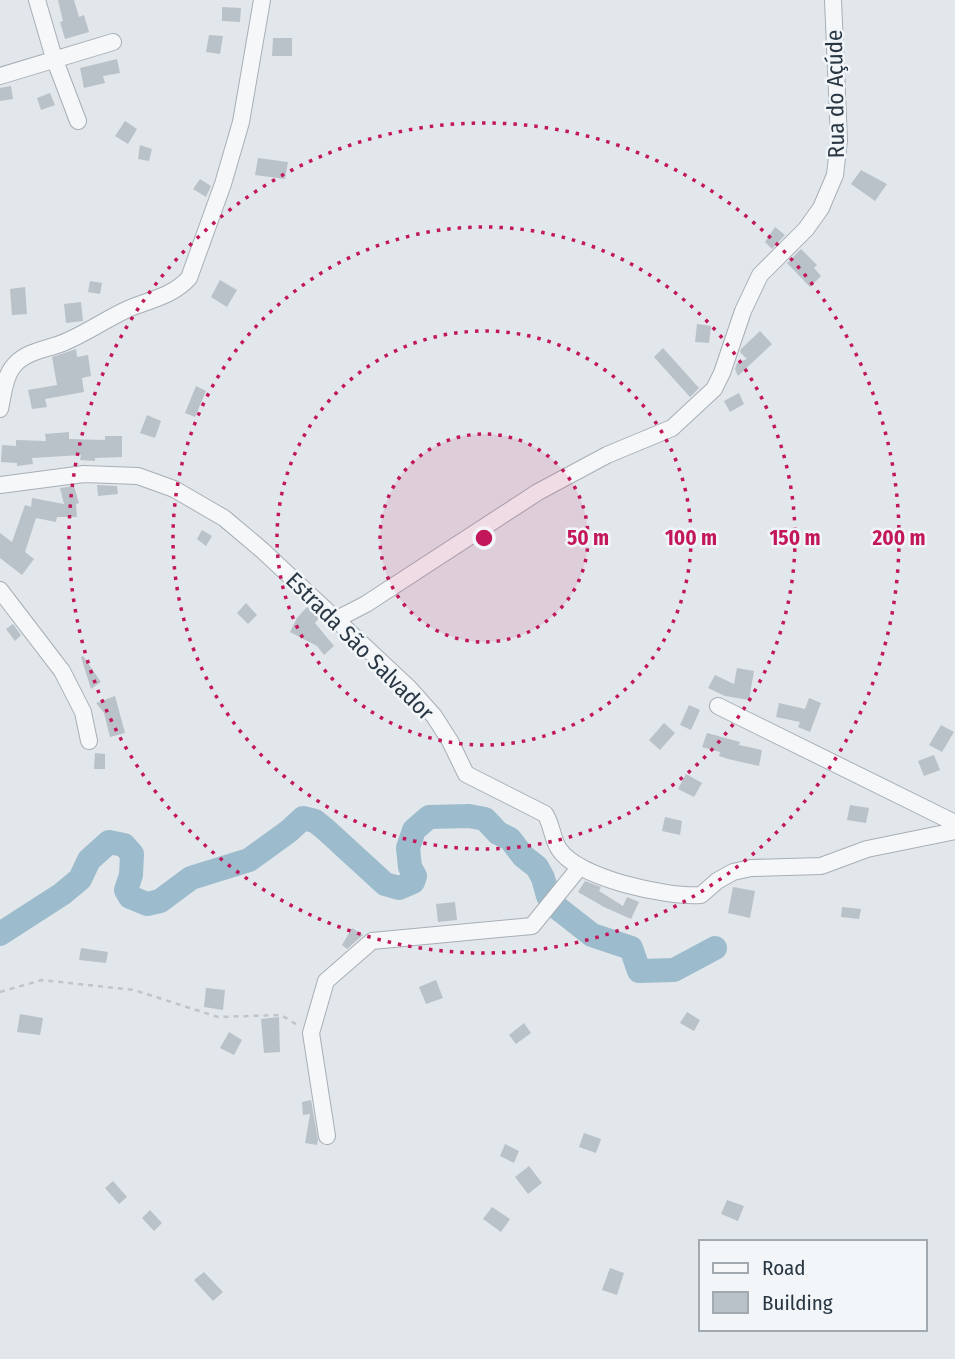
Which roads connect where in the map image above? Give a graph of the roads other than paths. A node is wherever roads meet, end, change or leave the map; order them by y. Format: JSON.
{"nodes":[{"id":1,"x":37,"y":0,"type":"edge"},
{"id":2,"x":262,"y":0,"type":"edge"},
{"id":3,"x":833,"y":0,"type":"edge"},
{"id":4,"x":113,"y":42,"type":"dead end"},
{"id":5,"x":54,"y":58,"type":"junction"},
{"id":6,"x":0,"y":76,"type":"edge"},
{"id":7,"x":78,"y":121,"type":"dead end"},
{"id":8,"x":0,"y":409,"type":"edge"},
{"id":9,"x":0,"y":485,"type":"edge"},
{"id":10,"x":0,"y":590,"type":"edge"},
{"id":11,"x":337,"y":619,"type":"junction"},
{"id":12,"x":718,"y":706,"type":"dead end"},
{"id":13,"x":89,"y":741,"type":"dead end"},
{"id":14,"x":955,"y":823,"type":"edge"},
{"id":15,"x":955,"y":831,"type":"edge"},
{"id":16,"x":579,"y":868,"type":"junction"},
{"id":17,"x":327,"y":1136,"type":"dead end"}],
"edges":[{"from":1,"to":5,"type":"street"},
{"from":2,"to":8,"type":"street"},
{"from":3,"to":11,"type":"street","name":"Rua do Açúde"},
{"from":4,"to":5,"type":"street"},
{"from":5,"to":6,"type":"street"},
{"from":5,"to":7,"type":"street"},
{"from":9,"to":11,"type":"street","name":"Estrada São Salvador"},
{"from":10,"to":13,"type":"street"},
{"from":11,"to":16,"type":"street","name":"Estrada São Salvador"},
{"from":12,"to":14,"type":"street"},
{"from":15,"to":16,"type":"street","name":"Estrada São Salvador"},
{"from":16,"to":17,"type":"street"}]}
